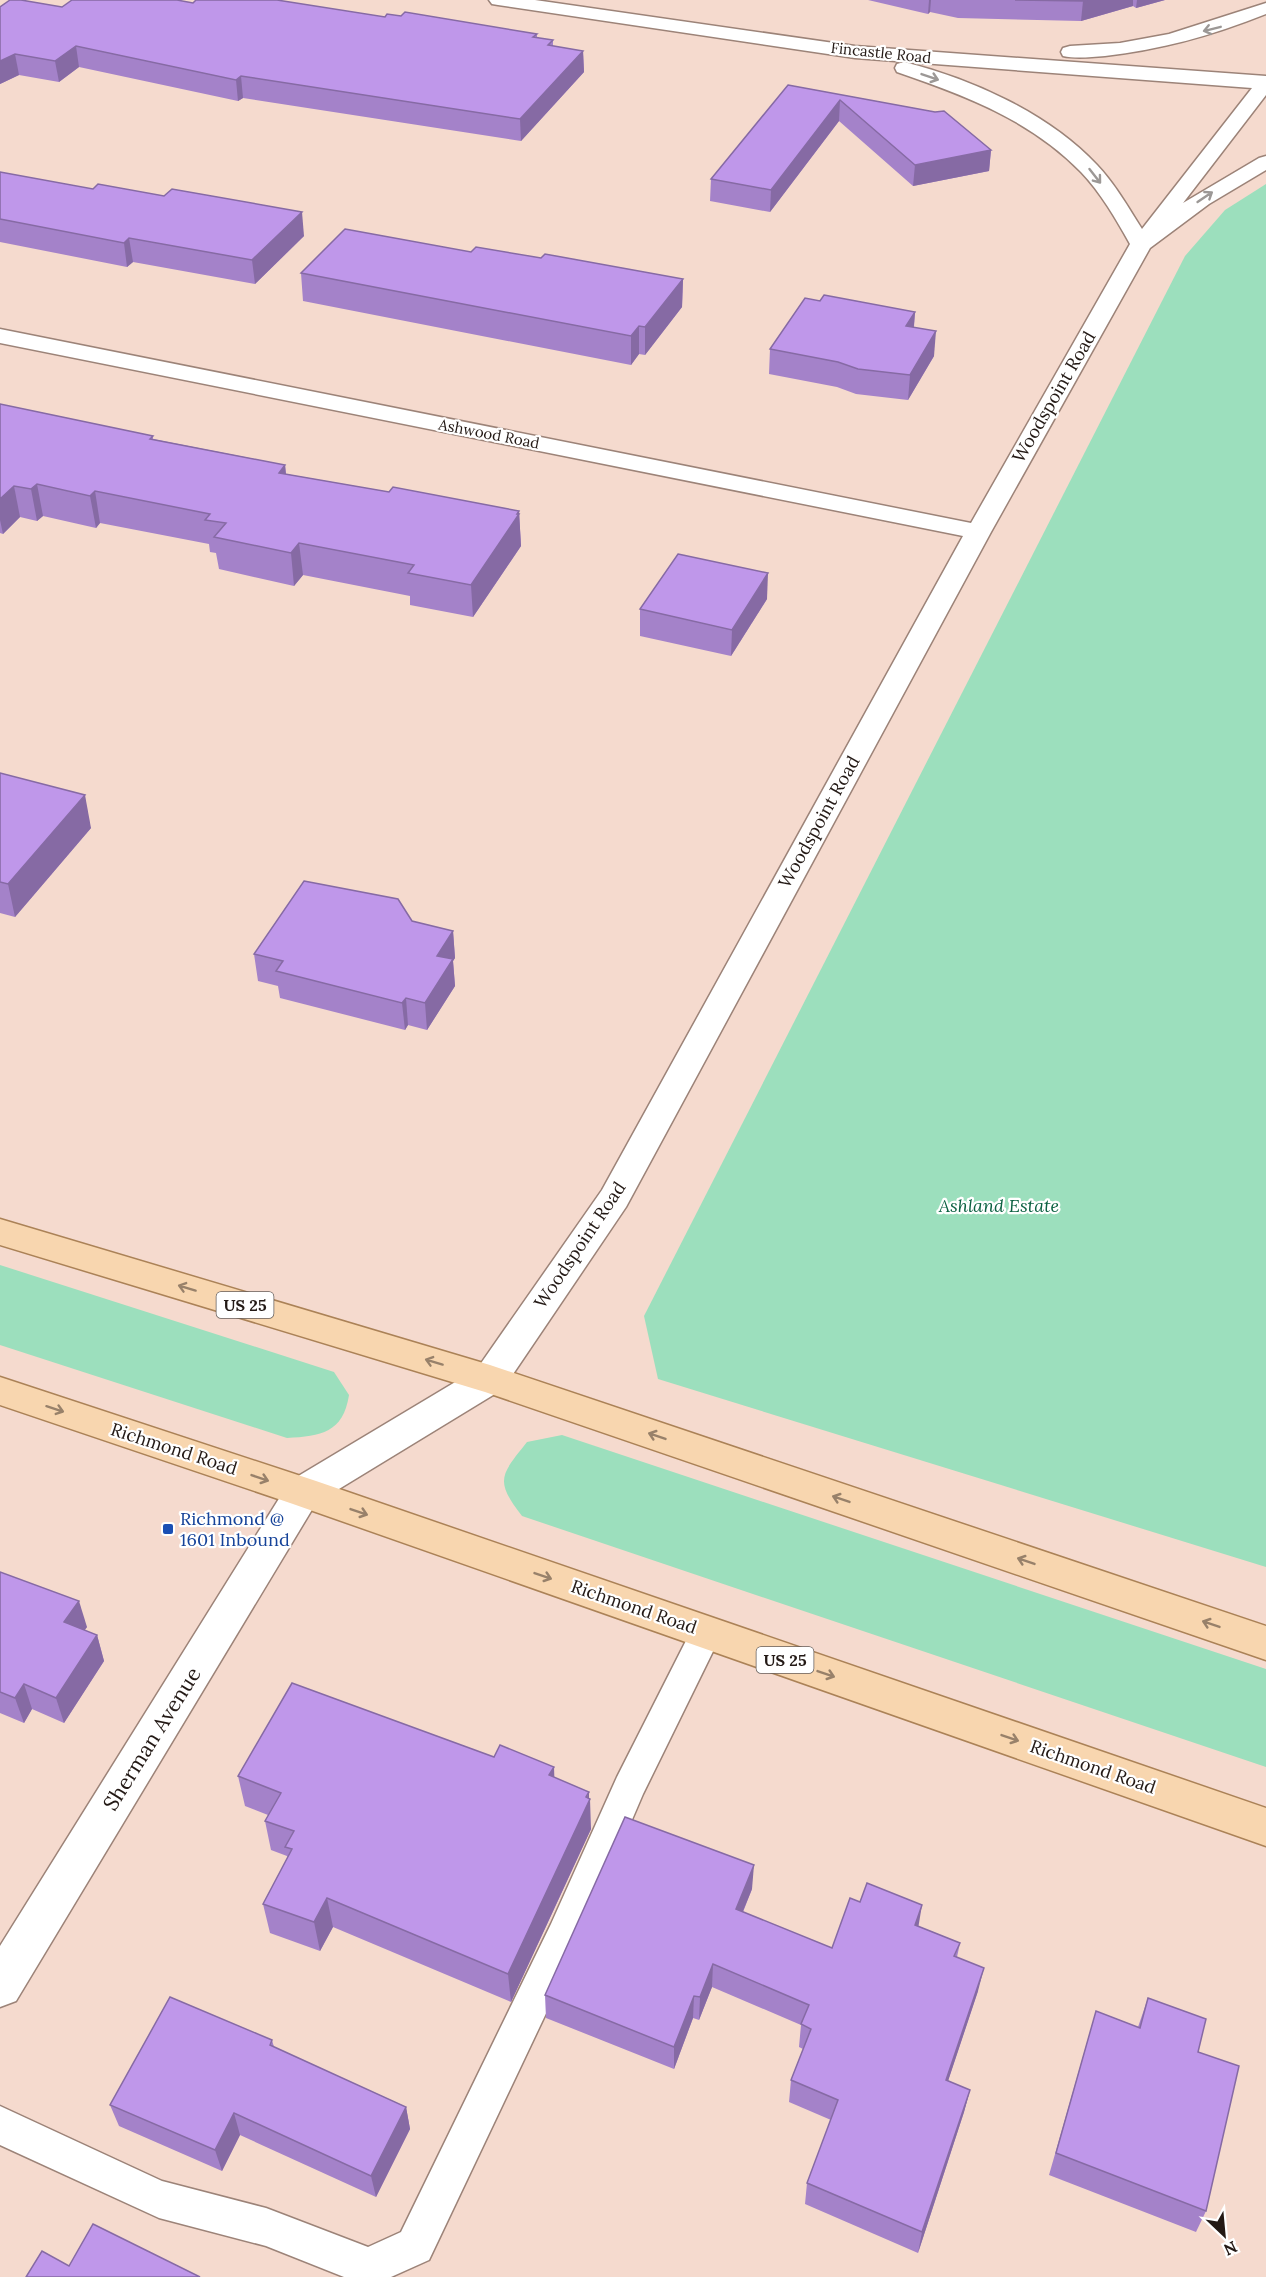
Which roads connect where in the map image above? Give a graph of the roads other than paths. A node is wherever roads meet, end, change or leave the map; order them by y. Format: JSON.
{"nodes":[{"id":1,"x":498,"y":0,"type":"edge"},
{"id":2,"x":620,"y":0,"type":"edge"},
{"id":3,"x":1266,"y":8,"type":"edge"},
{"id":4,"x":599,"y":15,"type":"junction"},
{"id":5,"x":855,"y":52,"type":"junction"},
{"id":6,"x":1266,"y":83,"type":"edge"},
{"id":7,"x":1266,"y":162,"type":"edge"},
{"id":8,"x":1141,"y":244,"type":"junction"},
{"id":9,"x":0,"y":336,"type":"edge"},
{"id":10,"x":978,"y":532,"type":"junction"},
{"id":11,"x":0,"y":1232,"type":"edge"},
{"id":12,"x":490,"y":1379,"type":"junction"},
{"id":13,"x":0,"y":1391,"type":"edge"},
{"id":14,"x":303,"y":1492,"type":"junction"},
{"id":15,"x":706,"y":1633,"type":"junction"},
{"id":16,"x":1266,"y":1643,"type":"edge"},
{"id":17,"x":1266,"y":1827,"type":"edge"},
{"id":18,"x":0,"y":1986,"type":"edge"},
{"id":19,"x":0,"y":2126,"type":"edge"}],
"edges":[{"from":1,"to":4,"type":"street","name":"Fincastle Road"},
{"from":2,"to":4,"type":"street"},
{"from":3,"to":5,"type":"street","one_way":true},
{"from":4,"to":5,"type":"street","name":"Fincastle Road"},
{"from":5,"to":6,"type":"street","name":"Fincastle Road"},
{"from":5,"to":8,"type":"street","one_way":true},
{"from":6,"to":8,"type":"street","name":"Woodspoint Road"},
{"from":8,"to":7,"type":"street","one_way":true},
{"from":8,"to":10,"type":"street","name":"Woodspoint Road"},
{"from":9,"to":10,"type":"street","name":"Ashwood Road"},
{"from":10,"to":12,"type":"street","name":"Woodspoint Road"},
{"from":12,"to":11,"type":"main road","number":"US 25","one_way":true},
{"from":12,"to":14,"type":"street","name":"Woodspoint Road"},
{"from":16,"to":12,"type":"main road","number":"US 25","one_way":true},
{"from":13,"to":14,"type":"main road","name":"Richmond Road","number":"US 25","one_way":true},
{"from":14,"to":15,"type":"main road","name":"Richmond Road","number":"US 25","one_way":true},
{"from":14,"to":18,"type":"street","name":"Sherman Avenue"},
{"from":15,"to":17,"type":"main road","name":"Richmond Road","number":"US 25","one_way":true},
{"from":15,"to":19,"type":"lane"}]}
